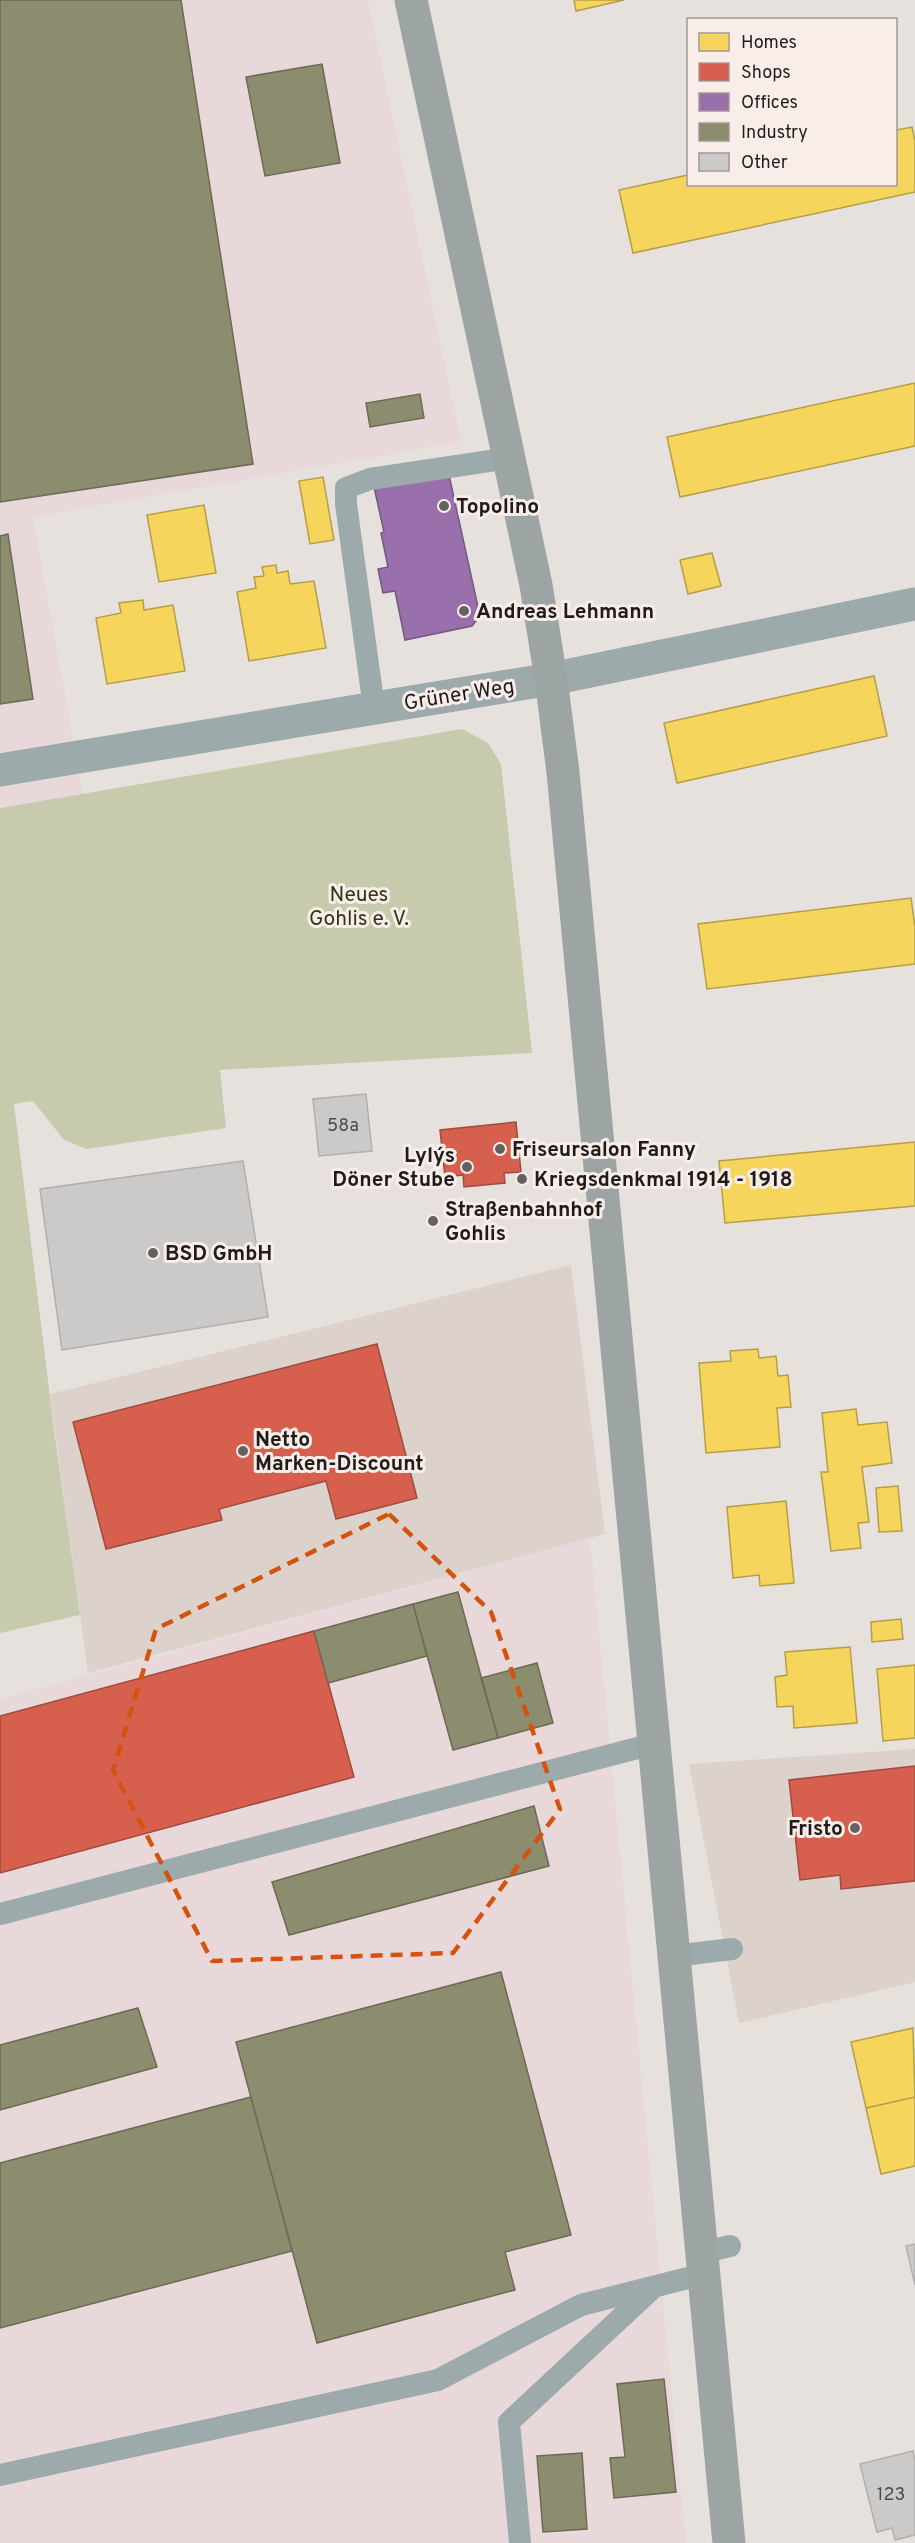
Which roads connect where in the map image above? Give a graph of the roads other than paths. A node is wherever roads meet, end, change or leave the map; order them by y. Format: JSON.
{"nodes":[{"id":1,"x":411,"y":0,"type":"edge"},
{"id":2,"x":510,"y":458,"type":"junction"},
{"id":3,"x":915,"y":604,"type":"edge"},
{"id":4,"x":551,"y":679,"type":"junction"},
{"id":5,"x":374,"y":708,"type":"junction"},
{"id":6,"x":0,"y":770,"type":"edge"},
{"id":7,"x":653,"y":1744,"type":"junction"},
{"id":8,"x":0,"y":1914,"type":"edge"},
{"id":9,"x":732,"y":1949,"type":"dead end"},
{"id":10,"x":674,"y":1956,"type":"junction"},
{"id":11,"x":712,"y":2258,"type":"junction"},
{"id":12,"x":655,"y":2286,"type":"junction"},
{"id":13,"x":0,"y":2475,"type":"edge"},
{"id":14,"x":520,"y":2543,"type":"edge"},
{"id":15,"x":729,"y":2543,"type":"edge"}],
"edges":[{"from":1,"to":2,"type":"main road"},
{"from":2,"to":4,"type":"main road"},
{"from":2,"to":5,"type":"lane"},
{"from":3,"to":4,"type":"street","name":"Grüner Weg"},
{"from":4,"to":5,"type":"street","name":"Grüner Weg"},
{"from":4,"to":7,"type":"main road"},
{"from":5,"to":6,"type":"street","name":"Grüner Weg"},
{"from":7,"to":8,"type":"lane"},
{"from":7,"to":10,"type":"main road"},
{"from":9,"to":10,"type":"lane"},
{"from":10,"to":11,"type":"main road"},
{"from":11,"to":12,"type":"lane"},
{"from":11,"to":15,"type":"main road"},
{"from":12,"to":13,"type":"lane"},
{"from":12,"to":14,"type":"lane"}]}
